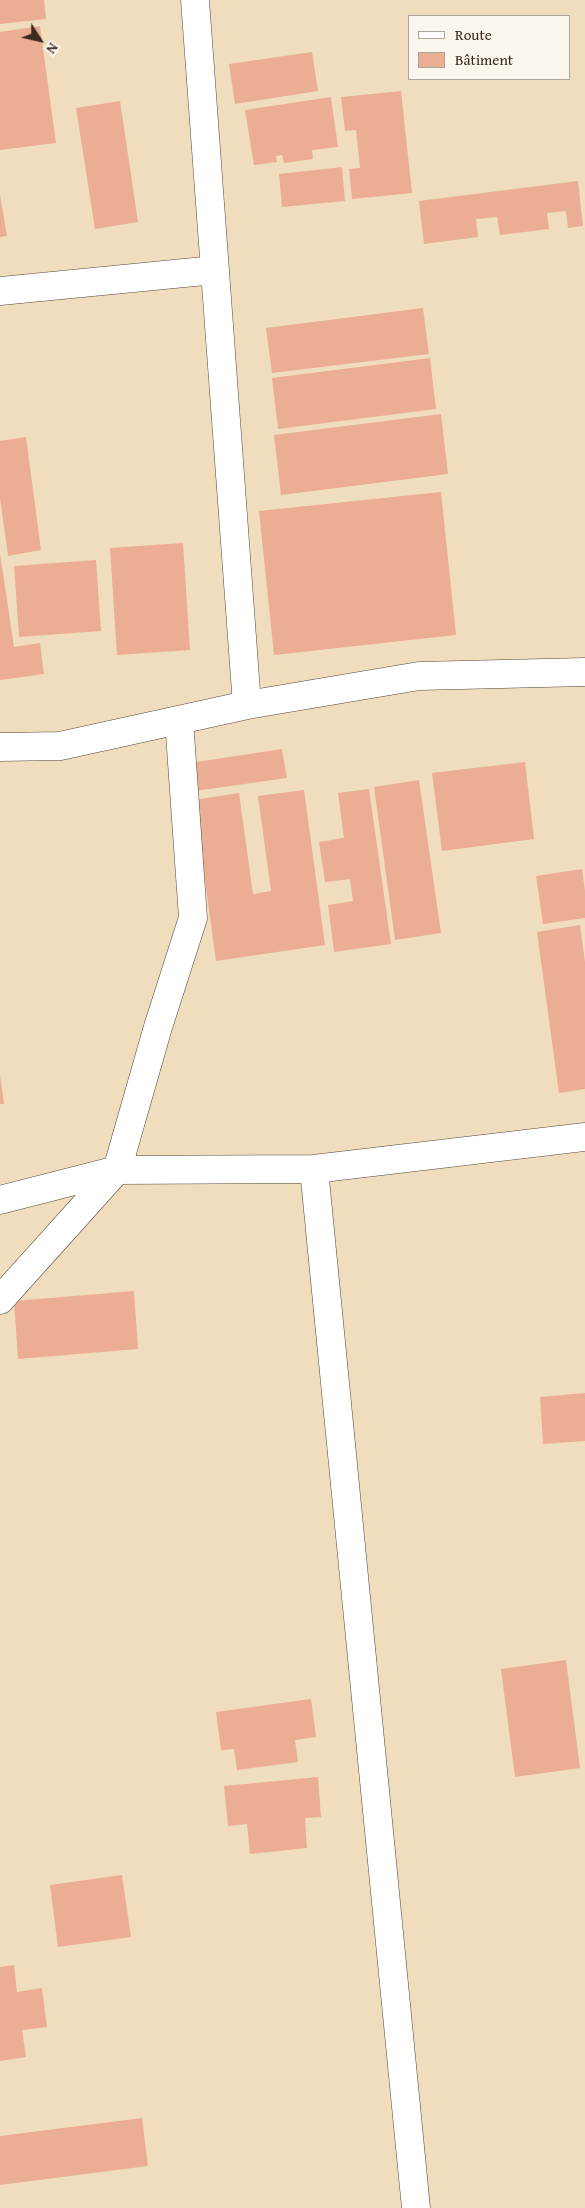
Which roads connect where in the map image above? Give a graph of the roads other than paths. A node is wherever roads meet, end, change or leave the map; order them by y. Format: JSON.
{"nodes":[{"id":1,"x":195,"y":0,"type":"edge"},
{"id":2,"x":215,"y":270,"type":"junction"},
{"id":3,"x":0,"y":292,"type":"edge"},
{"id":4,"x":585,"y":672,"type":"edge"},
{"id":5,"x":247,"y":705,"type":"junction"},
{"id":6,"x":179,"y":720,"type":"junction"},
{"id":7,"x":0,"y":746,"type":"edge"},
{"id":8,"x":585,"y":1137,"type":"edge"},
{"id":9,"x":314,"y":1169,"type":"junction"},
{"id":10,"x":117,"y":1170,"type":"junction"},
{"id":11,"x":0,"y":1200,"type":"edge"},
{"id":12,"x":0,"y":1300,"type":"edge"},
{"id":13,"x":416,"y":2208,"type":"edge"}],
"edges":[{"from":1,"to":2,"type":"street"},
{"from":2,"to":3,"type":"street"},
{"from":2,"to":5,"type":"street"},
{"from":4,"to":5,"type":"street"},
{"from":5,"to":6,"type":"street"},
{"from":6,"to":7,"type":"street"},
{"from":6,"to":10,"type":"street"},
{"from":8,"to":9,"type":"street"},
{"from":9,"to":10,"type":"street"},
{"from":9,"to":13,"type":"street"},
{"from":10,"to":11,"type":"street"},
{"from":10,"to":12,"type":"street"}]}
